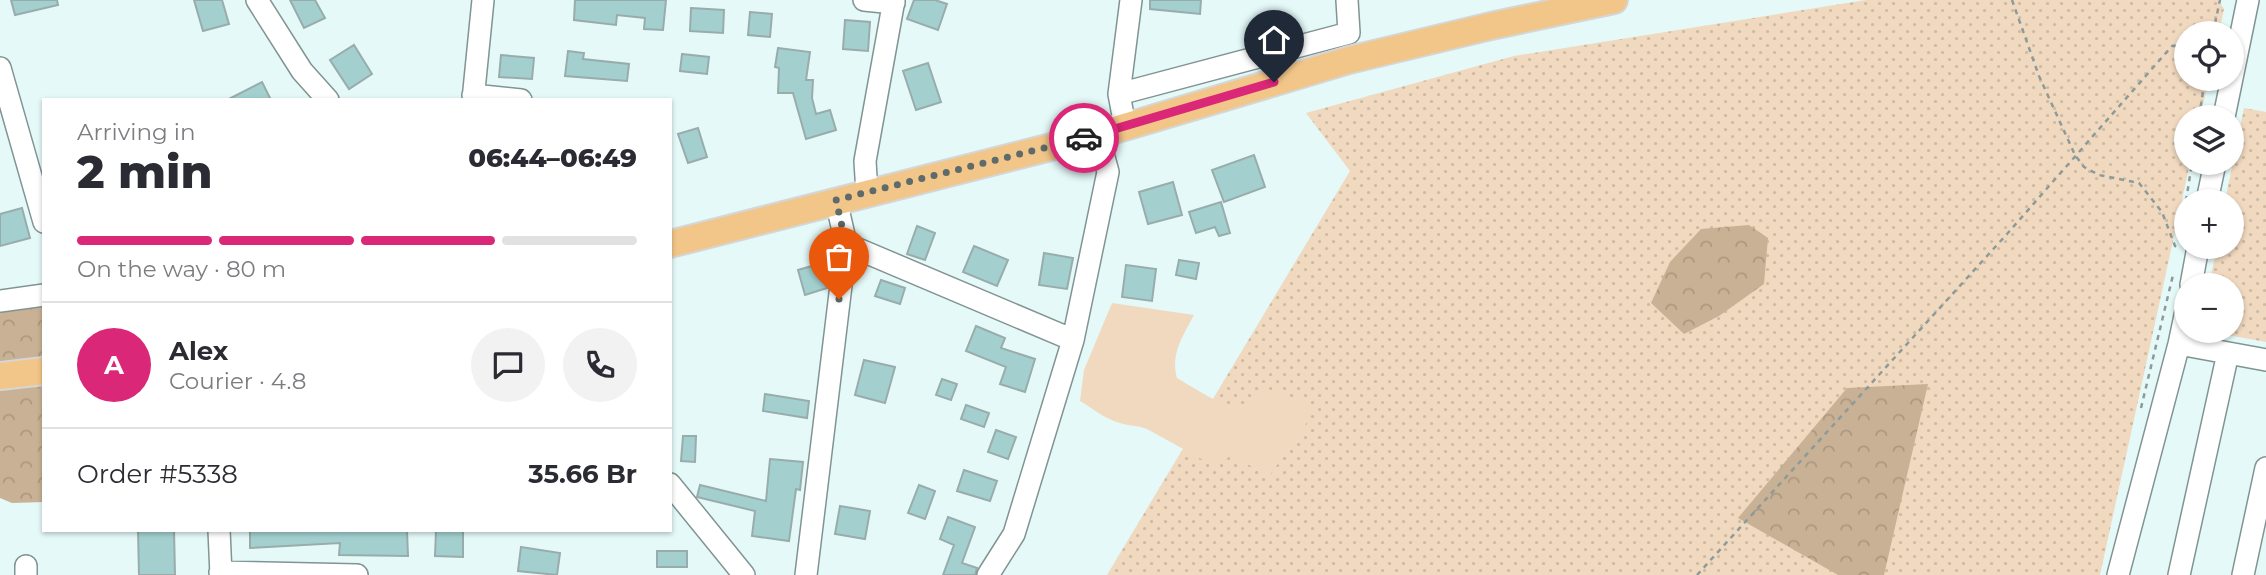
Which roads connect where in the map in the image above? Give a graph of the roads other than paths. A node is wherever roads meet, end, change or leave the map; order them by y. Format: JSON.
{"nodes":[{"id":1,"x":257,"y":0,"type":"edge"},
{"id":2,"x":483,"y":0,"type":"edge"},
{"id":3,"x":1131,"y":0,"type":"edge"},
{"id":4,"x":1347,"y":0,"type":"edge"},
{"id":5,"x":1614,"y":0,"type":"edge"},
{"id":6,"x":2248,"y":0,"type":"edge"},
{"id":7,"x":879,"y":1,"type":"edge"},
{"id":8,"x":0,"y":68,"type":"edge"},
{"id":9,"x":1119,"y":94,"type":"junction"},
{"id":10,"x":473,"y":97,"type":"edge"},
{"id":11,"x":326,"y":98,"type":"edge"},
{"id":12,"x":2226,"y":105,"type":"edge"},
{"id":13,"x":1125,"y":126,"type":"junction"},
{"id":14,"x":1098,"y":135,"type":"junction"},
{"id":15,"x":867,"y":193,"type":"junction"},
{"id":16,"x":836,"y":200,"type":"junction"},
{"id":17,"x":42,"y":215,"type":"edge"},
{"id":18,"x":672,"y":243,"type":"edge"},
{"id":19,"x":846,"y":244,"type":"junction"},
{"id":20,"x":42,"y":295,"type":"edge"},
{"id":21,"x":0,"y":301,"type":"edge"},
{"id":22,"x":1073,"y":340,"type":"junction"},
{"id":23,"x":2179,"y":344,"type":"joint"},
{"id":24,"x":2228,"y":353,"type":"junction"},
{"id":25,"x":2266,"y":359,"type":"edge"},
{"id":26,"x":42,"y":371,"type":"edge"},
{"id":27,"x":0,"y":376,"type":"edge"},
{"id":28,"x":2266,"y":468,"type":"edge"},
{"id":29,"x":672,"y":486,"type":"edge"},
{"id":30,"x":219,"y":532,"type":"edge"},
{"id":31,"x":220,"y":573,"type":"edge"},
{"id":32,"x":358,"y":575,"type":"edge"},
{"id":33,"x":744,"y":575,"type":"edge"},
{"id":34,"x":806,"y":575,"type":"edge"},
{"id":35,"x":988,"y":575,"type":"edge"},
{"id":36,"x":2118,"y":575,"type":"edge"},
{"id":37,"x":2179,"y":575,"type":"edge"},
{"id":38,"x":2243,"y":575,"type":"edge"}],
"edges":[{"from":1,"to":11,"type":"street"},
{"from":2,"to":10,"type":"street"},
{"from":3,"to":9,"type":"street"},
{"from":4,"to":9,"type":"street"},
{"from":5,"to":13,"type":"main road"},
{"from":6,"to":12,"type":"street"},
{"from":7,"to":15,"type":"street"},
{"from":8,"to":17,"type":"street"},
{"from":9,"to":13,"type":"street"},
{"from":13,"to":14,"type":"main road"},
{"from":14,"to":15,"type":"main road"},
{"from":14,"to":22,"type":"street"},
{"from":15,"to":16,"type":"main road"},
{"from":16,"to":18,"type":"main road"},
{"from":16,"to":19,"type":"street"},
{"from":19,"to":22,"type":"street"},
{"from":19,"to":34,"type":"street"},
{"from":20,"to":21,"type":"street"},
{"from":22,"to":35,"type":"street"},
{"from":23,"to":24,"type":"street"},
{"from":23,"to":36,"type":"street"},
{"from":24,"to":25,"type":"street"},
{"from":24,"to":37,"type":"street"},
{"from":26,"to":27,"type":"main road"},
{"from":28,"to":38,"type":"street"},
{"from":29,"to":33,"type":"street"},
{"from":30,"to":31,"type":"street"},
{"from":31,"to":32,"type":"street"}]}
